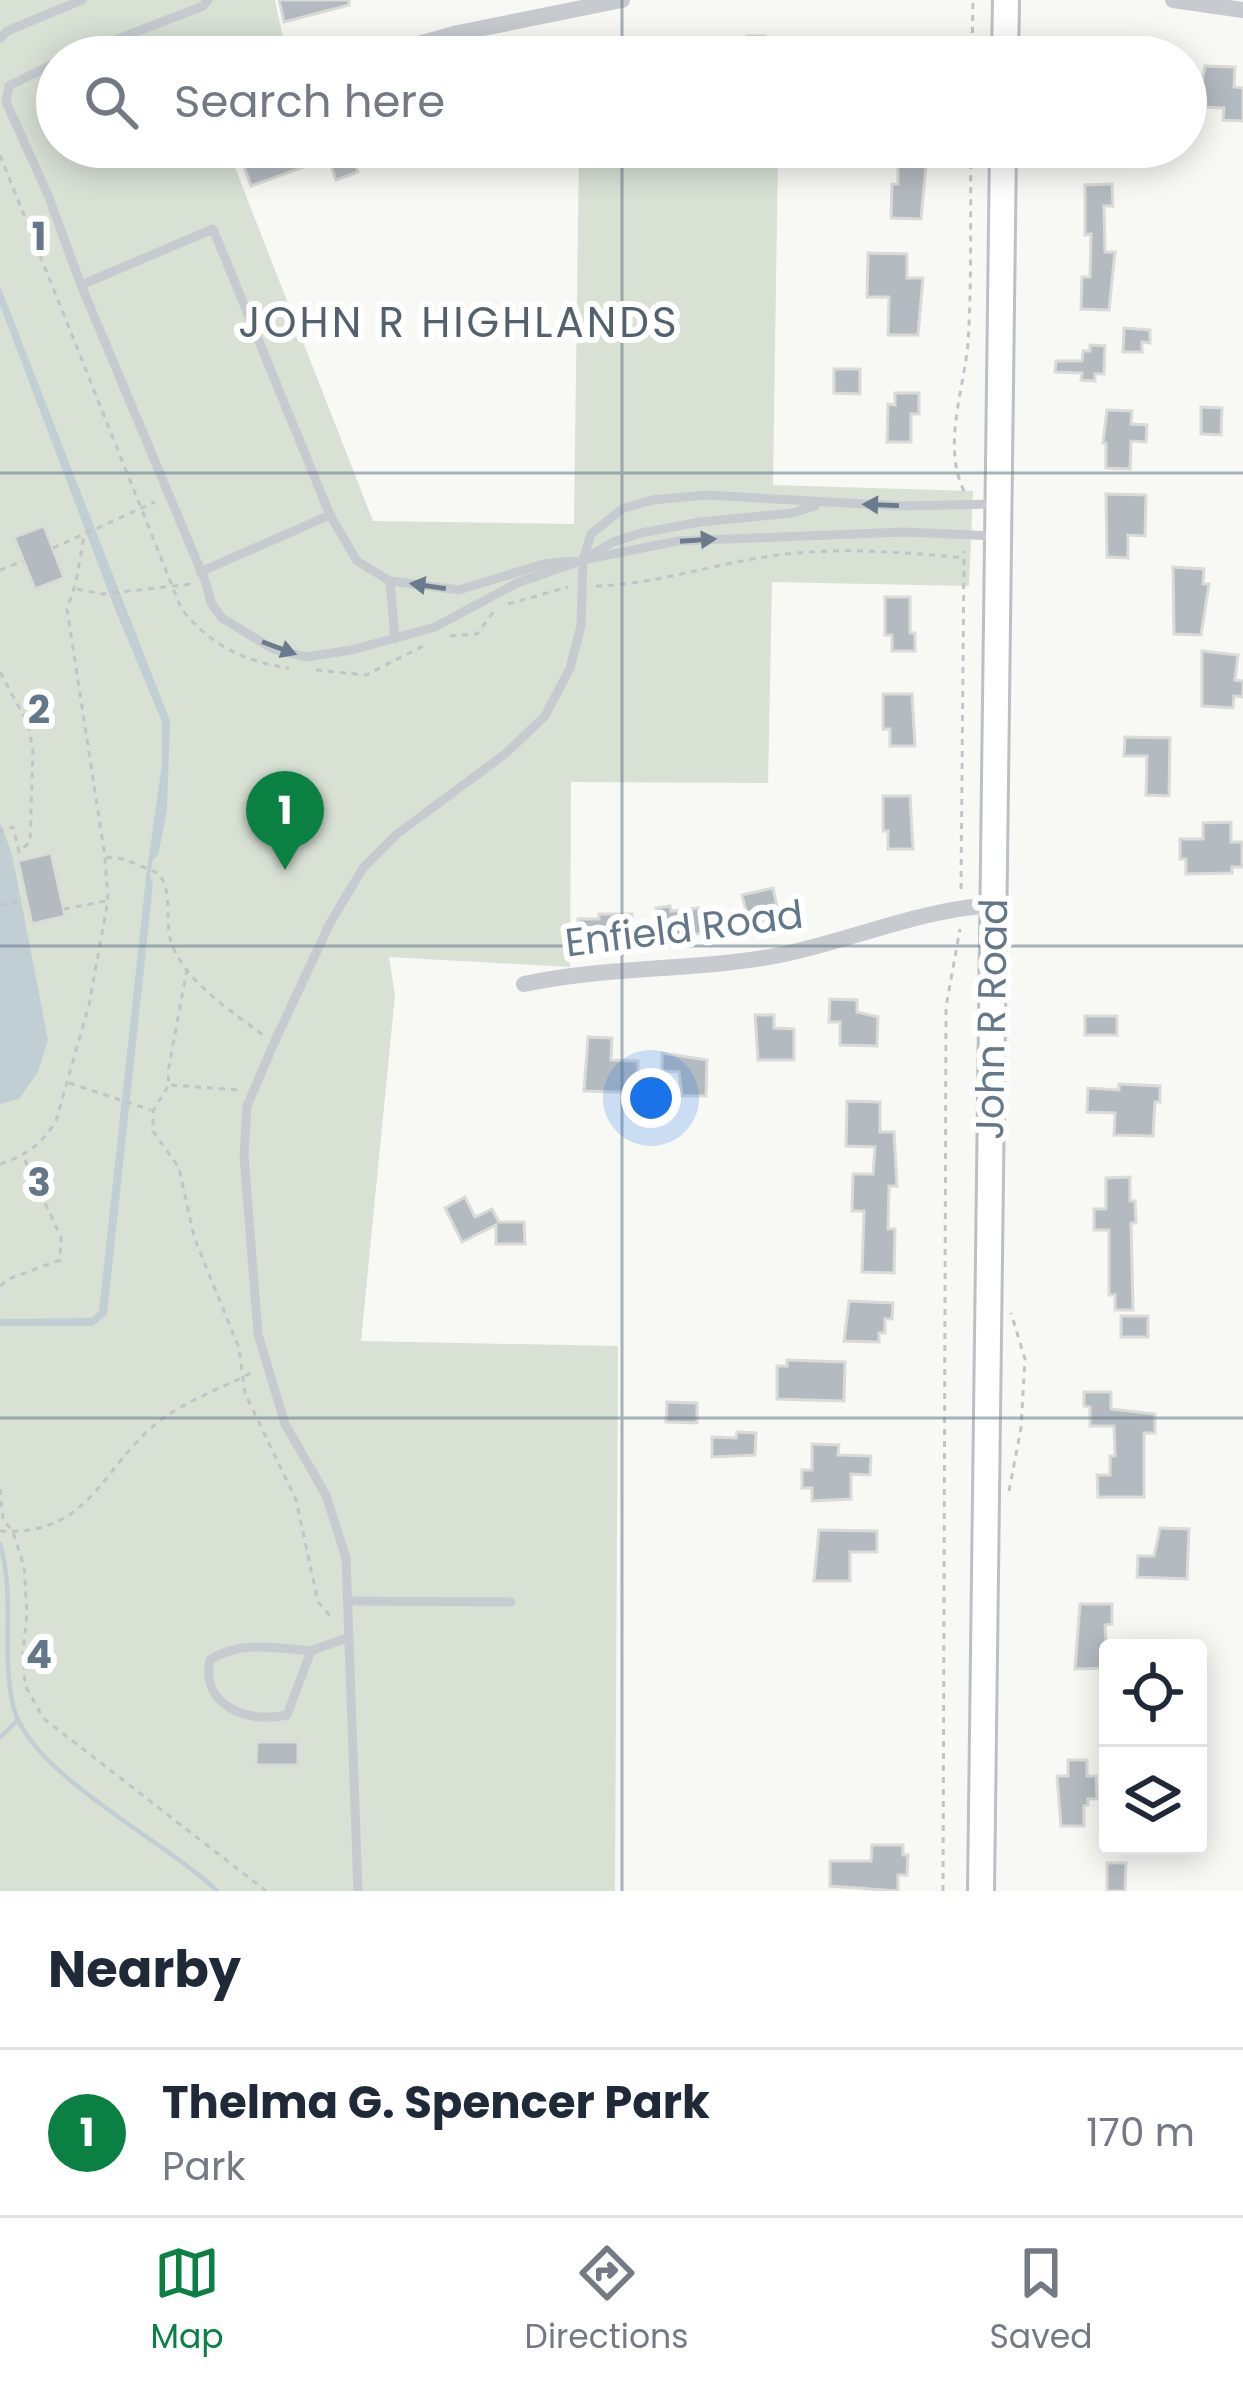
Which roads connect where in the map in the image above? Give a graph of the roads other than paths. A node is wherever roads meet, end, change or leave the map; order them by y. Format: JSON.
{"nodes":[{"id":1,"x":82,"y":0,"type":"edge"},
{"id":2,"x":208,"y":0,"type":"edge"},
{"id":3,"x":622,"y":0,"type":"edge"},
{"id":4,"x":1006,"y":0,"type":"edge"},
{"id":5,"x":1174,"y":0,"type":"edge"},
{"id":6,"x":1243,"y":10,"type":"edge"},
{"id":7,"x":125,"y":36,"type":"edge"},
{"id":8,"x":452,"y":36,"type":"edge"},
{"id":9,"x":1005,"y":36,"type":"edge"},
{"id":10,"x":0,"y":39,"type":"edge"},
{"id":11,"x":36,"y":72,"type":"edge"},
{"id":12,"x":0,"y":76,"type":"edge"},
{"id":13,"x":9,"y":86,"type":"junction"},
{"id":14,"x":1003,"y":168,"type":"edge"},
{"id":15,"x":81,"y":285,"type":"junction"},
{"id":16,"x":827,"y":503,"type":"junction"},
{"id":17,"x":998,"y":504,"type":"junction"},
{"id":18,"x":633,"y":505,"type":"junction"},
{"id":19,"x":791,"y":513,"type":"junction"},
{"id":20,"x":330,"y":515,"type":"junction"},
{"id":21,"x":641,"y":533,"type":"junction"},
{"id":22,"x":796,"y":535,"type":"junction"},
{"id":23,"x":997,"y":536,"type":"junction"},
{"id":24,"x":583,"y":560,"type":"junction"},
{"id":25,"x":203,"y":577,"type":"junction"},
{"id":26,"x":390,"y":581,"type":"junction"},
{"id":27,"x":395,"y":639,"type":"junction"},
{"id":28,"x":992,"y":905,"type":"junction"},
{"id":29,"x":524,"y":984,"type":"dead end"},
{"id":30,"x":348,"y":1601,"type":"junction"},
{"id":31,"x":512,"y":1602,"type":"dead end"},
{"id":32,"x":350,"y":1637,"type":"junction"},
{"id":33,"x":311,"y":1652,"type":"junction"},
{"id":34,"x":358,"y":1891,"type":"edge"},
{"id":35,"x":981,"y":1891,"type":"edge"}],
"edges":[{"from":1,"to":10,"type":"lane"},
{"from":2,"to":7,"type":"lane"},
{"from":3,"to":8,"type":"street"},
{"from":4,"to":9,"type":"main road"},
{"from":5,"to":6,"type":"street"},
{"from":11,"to":13,"type":"lane"},
{"from":12,"to":13,"type":"lane"},
{"from":13,"to":15,"type":"lane"},
{"from":14,"to":17,"type":"main road","name":"John R Road"},
{"from":15,"to":20,"type":"lane"},
{"from":15,"to":25,"type":"lane"},
{"from":17,"to":16,"type":"lane","one_way":true},
{"from":16,"to":18,"type":"lane"},
{"from":16,"to":19,"type":"lane"},
{"from":17,"to":23,"type":"main road","name":"John R Road"},
{"from":18,"to":21,"type":"lane"},
{"from":18,"to":24,"type":"lane"},
{"from":19,"to":21,"type":"lane"},
{"from":19,"to":22,"type":"lane"},
{"from":20,"to":25,"type":"lane"},
{"from":20,"to":26,"type":"lane"},
{"from":21,"to":24,"type":"lane"},
{"from":22,"to":23,"type":"lane"},
{"from":24,"to":22,"type":"lane","one_way":true},
{"from":23,"to":28,"type":"main road","name":"John R Road"},
{"from":24,"to":26,"type":"lane","one_way":true},
{"from":24,"to":27,"type":"lane"},
{"from":24,"to":30,"type":"lane"},
{"from":25,"to":27,"type":"lane","one_way":true},
{"from":26,"to":27,"type":"lane"},
{"from":28,"to":29,"type":"street","name":"Enfield Road"},
{"from":28,"to":35,"type":"main road","name":"John R Road"},
{"from":30,"to":31,"type":"lane"},
{"from":30,"to":32,"type":"lane"},
{"from":32,"to":33,"type":"lane"},
{"from":32,"to":34,"type":"lane"},
{"from":33,"to":33,"type":"lane"}]}
